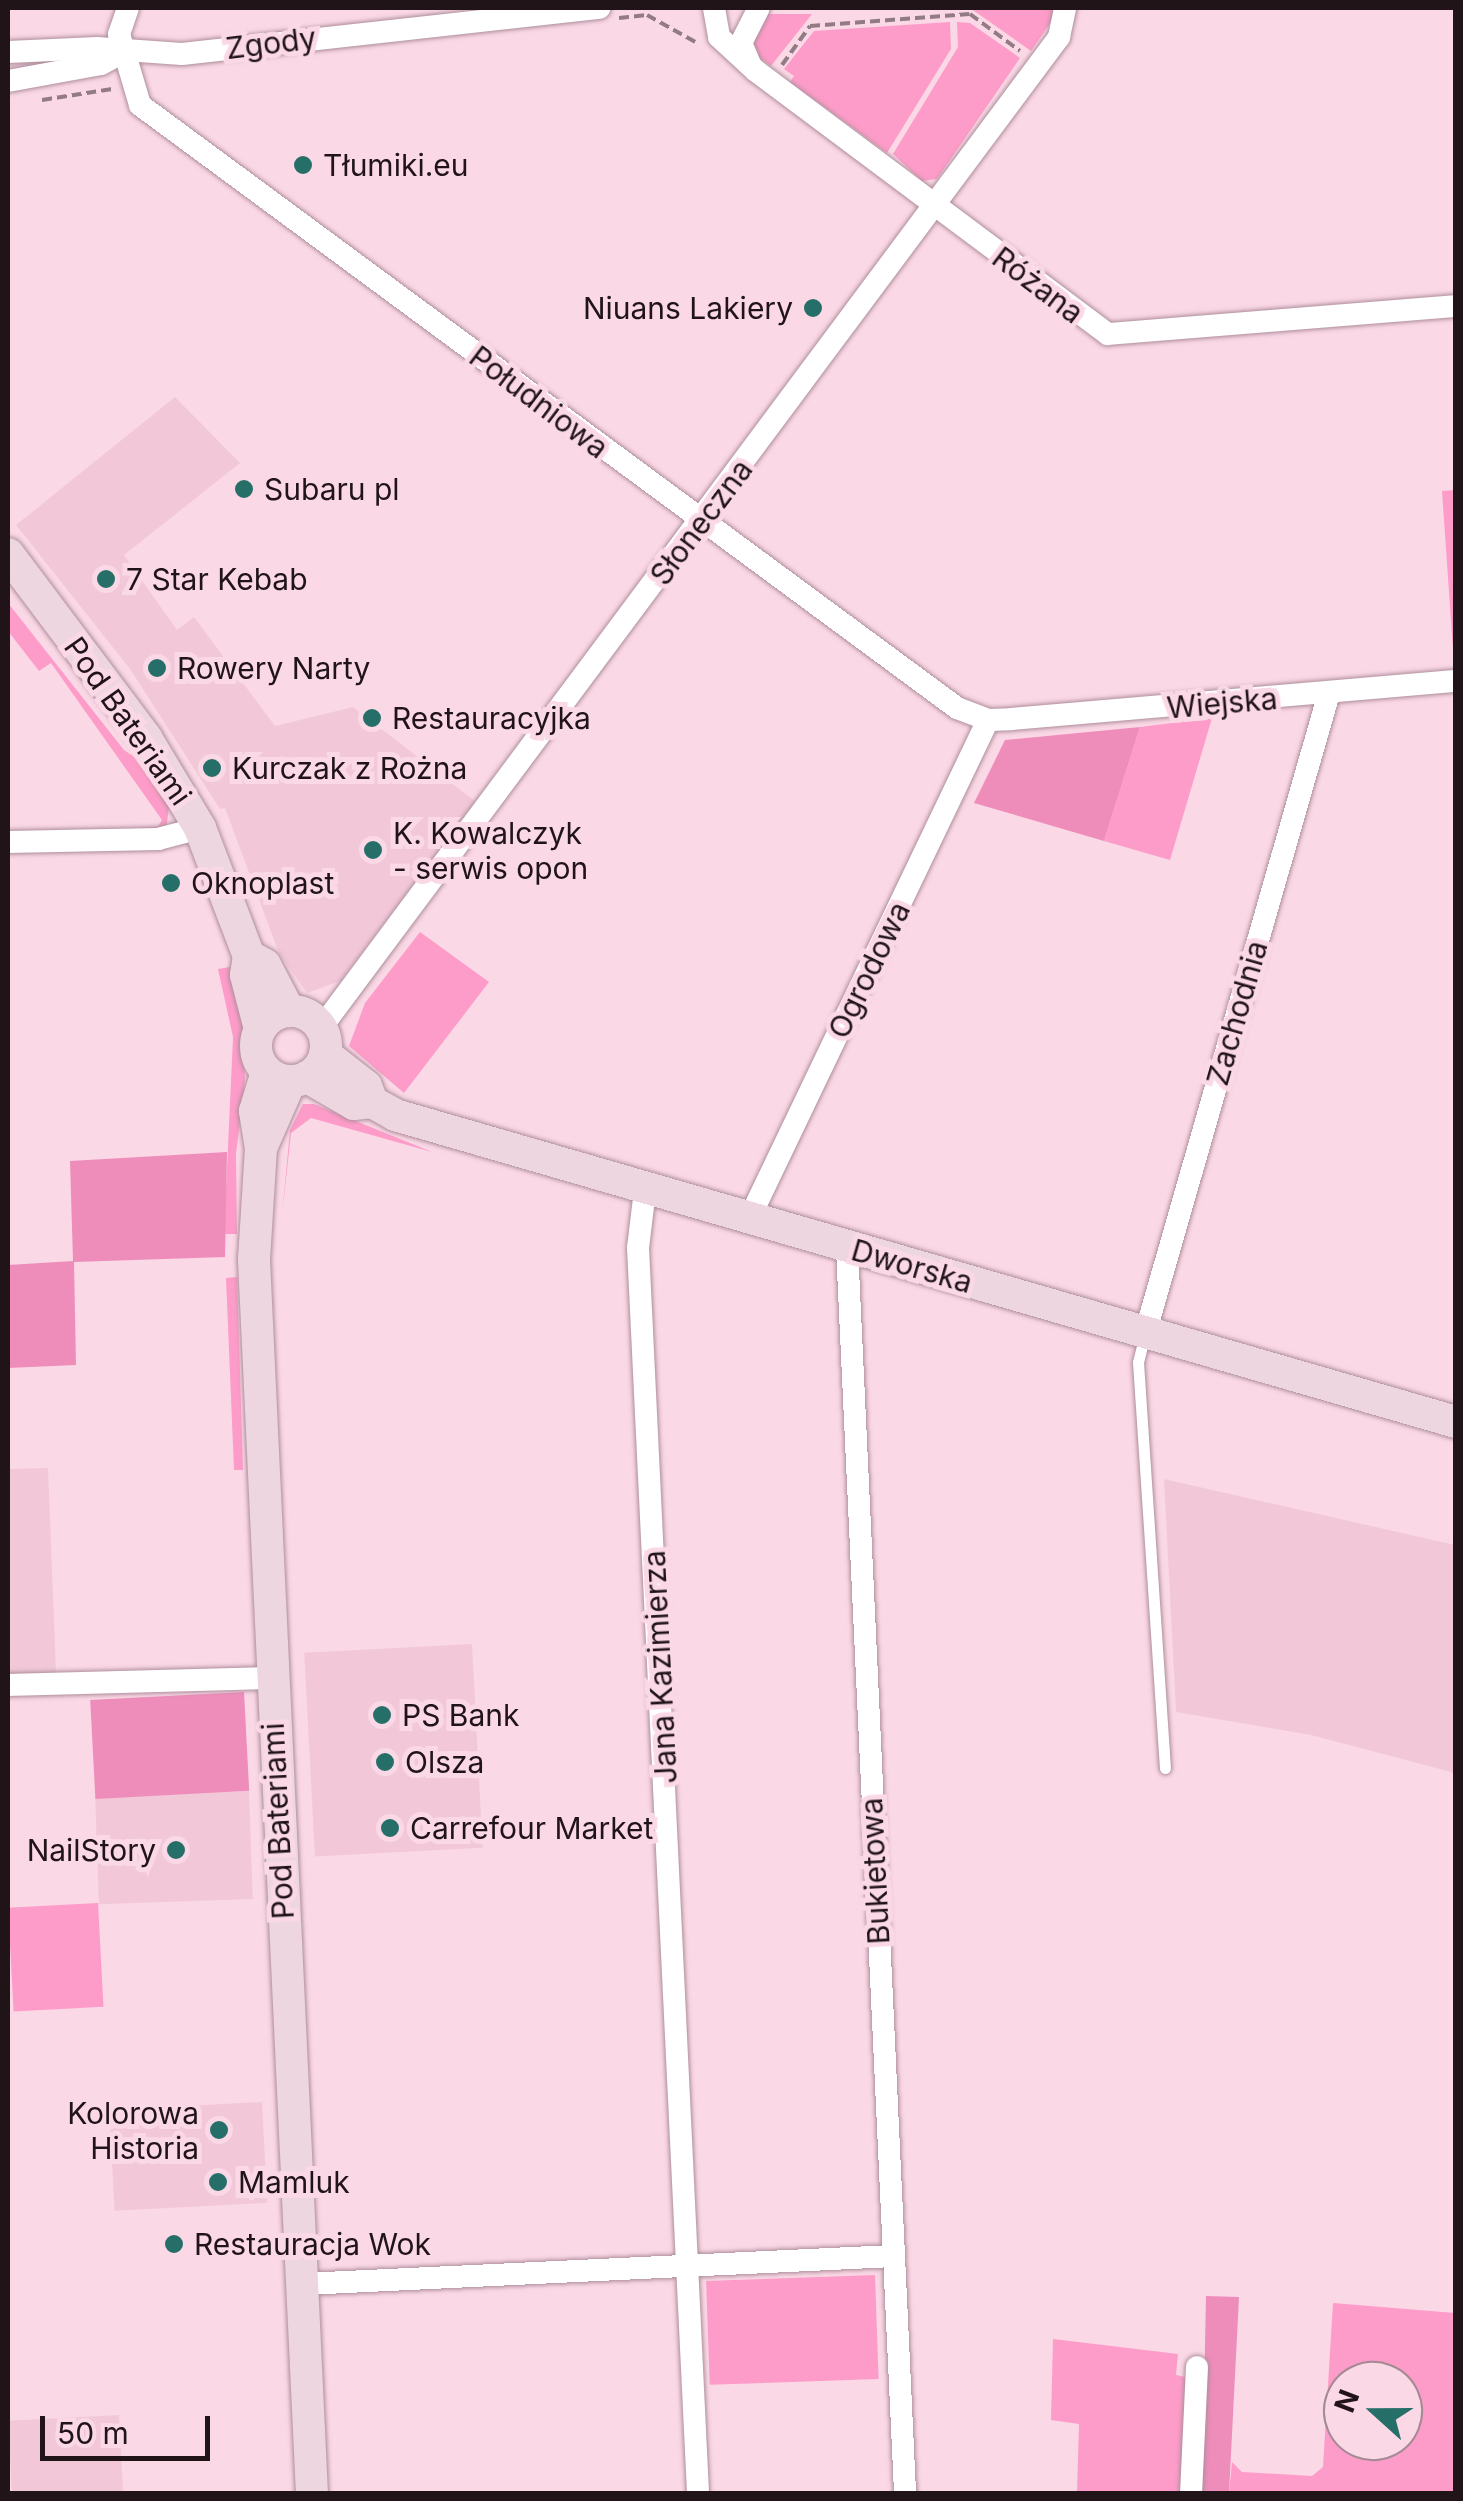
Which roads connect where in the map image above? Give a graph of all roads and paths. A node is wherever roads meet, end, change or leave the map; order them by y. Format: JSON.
{"nodes":[{"id":1,"x":128,"y":8,"type":"edge"},
{"id":2,"x":714,"y":8,"type":"edge"},
{"id":3,"x":759,"y":8,"type":"edge"},
{"id":4,"x":1065,"y":8,"type":"edge"},
{"id":5,"x":604,"y":14,"type":"edge"},
{"id":6,"x":701,"y":46,"type":"dead end"},
{"id":7,"x":8,"y":52,"type":"edge"},
{"id":8,"x":122,"y":54,"type":"junction"},
{"id":9,"x":1038,"y":65,"type":"junction"},
{"id":10,"x":763,"y":76,"type":"junction"},
{"id":11,"x":8,"y":81,"type":"edge"},
{"id":12,"x":114,"y":88,"type":"dead end"},
{"id":13,"x":24,"y":102,"type":"dead end"},
{"id":14,"x":933,"y":206,"type":"junction"},
{"id":15,"x":1456,"y":306,"type":"edge"},
{"id":16,"x":701,"y":523,"type":"junction"},
{"id":17,"x":8,"y":554,"type":"edge"},
{"id":18,"x":1456,"y":681,"type":"edge"},
{"id":19,"x":1329,"y":693,"type":"junction"},
{"id":20,"x":988,"y":720,"type":"junction"},
{"id":21,"x":200,"y":828,"type":"junction"},
{"id":22,"x":8,"y":842,"type":"edge"},
{"id":23,"x":249,"y":956,"type":"junction"},
{"id":24,"x":289,"y":1011,"type":"junction"},
{"id":25,"x":260,"y":1029,"type":"junction"},
{"id":26,"x":302,"y":1062,"type":"junction"},
{"id":27,"x":645,"y":1190,"type":"junction"},
{"id":28,"x":749,"y":1219,"type":"junction"},
{"id":29,"x":847,"y":1248,"type":"junction"},
{"id":30,"x":1146,"y":1334,"type":"junction"},
{"id":31,"x":1456,"y":1422,"type":"edge"},
{"id":32,"x":270,"y":1678,"type":"junction"},
{"id":33,"x":8,"y":1685,"type":"edge"},
{"id":34,"x":1165,"y":1768,"type":"dead end"},
{"id":35,"x":894,"y":2256,"type":"junction"},
{"id":36,"x":688,"y":2266,"type":"junction"},
{"id":37,"x":304,"y":2284,"type":"junction"},
{"id":38,"x":1198,"y":2367,"type":"dead end"},
{"id":39,"x":312,"y":2494,"type":"edge"},
{"id":40,"x":698,"y":2494,"type":"edge"},
{"id":41,"x":905,"y":2494,"type":"edge"},
{"id":42,"x":1192,"y":2494,"type":"edge"}],
"edges":[{"from":1,"to":8,"type":"street"},
{"from":2,"to":10,"type":"street","name":"Różana"},
{"from":3,"to":10,"type":"street"},
{"from":4,"to":9,"type":"street","name":"Słoneczna"},
{"from":5,"to":6,"type":"path"},
{"from":5,"to":8,"type":"street","name":"Zgody"},
{"from":7,"to":8,"type":"street","name":"Zgody"},
{"from":8,"to":11,"type":"street","name":"Zgody"},
{"from":8,"to":16,"type":"street","name":"Południowa"},
{"from":9,"to":10,"type":"path"},
{"from":9,"to":14,"type":"street","name":"Słoneczna"},
{"from":10,"to":14,"type":"street","name":"Różana"},
{"from":12,"to":13,"type":"path"},
{"from":14,"to":15,"type":"street","name":"Różana"},
{"from":14,"to":16,"type":"street","name":"Słoneczna"},
{"from":16,"to":20,"type":"street","name":"Południowa"},
{"from":16,"to":26,"type":"street","name":"Słoneczna"},
{"from":17,"to":21,"type":"street","name":"Pod Bateriami"},
{"from":18,"to":19,"type":"street","name":"Wiejska"},
{"from":19,"to":20,"type":"street","name":"Wiejska"},
{"from":19,"to":30,"type":"street","name":"Zachodnia"},
{"from":20,"to":28,"type":"street","name":"Ogrodowa"},
{"from":21,"to":22,"type":"street"},
{"from":21,"to":23,"type":"street","name":"Pod Bateriami"},
{"from":23,"to":24,"type":"street","name":"Pod Bateriami"},
{"from":23,"to":25,"type":"street","name":"Pod Bateriami"},
{"from":24,"to":25,"type":"street"},
{"from":24,"to":26,"type":"street"},
{"from":25,"to":26,"type":"street","name":"Pod Bateriami"},
{"from":26,"to":27,"type":"street","name":"Dworska"},
{"from":26,"to":32,"type":"street","name":"Pod Bateriami"},
{"from":27,"to":28,"type":"street","name":"Dworska"},
{"from":27,"to":36,"type":"street","name":"Jana Kazimierza"},
{"from":28,"to":29,"type":"street","name":"Dworska"},
{"from":29,"to":30,"type":"street","name":"Dworska"},
{"from":29,"to":35,"type":"street","name":"Bukietowa"},
{"from":30,"to":31,"type":"street","name":"Dworska"},
{"from":30,"to":34,"type":"lane"},
{"from":32,"to":33,"type":"street"},
{"from":32,"to":37,"type":"street","name":"Pod Bateriami"},
{"from":35,"to":36,"type":"street"},
{"from":35,"to":41,"type":"street","name":"Bukietowa"},
{"from":36,"to":37,"type":"street"},
{"from":36,"to":40,"type":"street","name":"Jana Kazimierza"},
{"from":37,"to":39,"type":"street","name":"Pod Bateriami"},
{"from":38,"to":42,"type":"street"}]}
